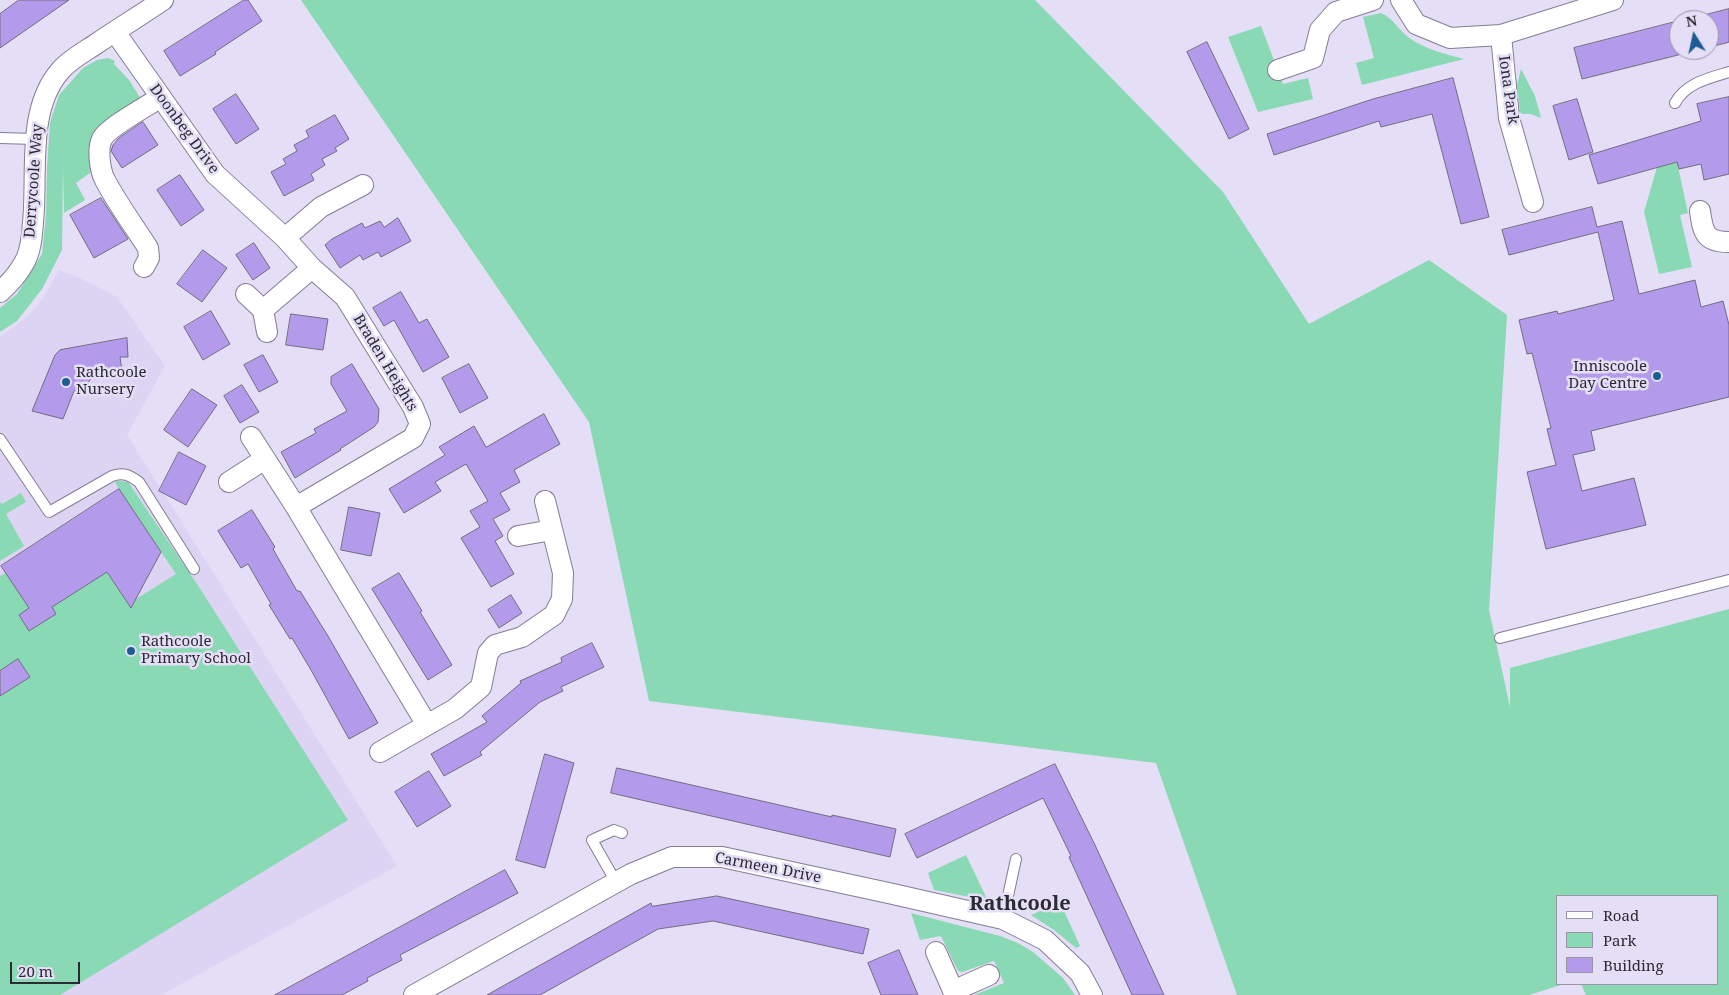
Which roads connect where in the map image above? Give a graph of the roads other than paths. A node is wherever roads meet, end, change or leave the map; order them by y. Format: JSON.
{"nodes":[{"id":1,"x":163,"y":0,"type":"edge"},
{"id":2,"x":1373,"y":0,"type":"edge"},
{"id":3,"x":1401,"y":0,"type":"edge"},
{"id":4,"x":1613,"y":0,"type":"edge"},
{"id":5,"x":115,"y":32,"type":"junction"},
{"id":6,"x":1501,"y":34,"type":"junction"},
{"id":7,"x":1278,"y":70,"type":"dead end"},
{"id":8,"x":1729,"y":72,"type":"edge"},
{"id":9,"x":161,"y":97,"type":"junction"},
{"id":10,"x":1676,"y":103,"type":"dead end"},
{"id":11,"x":0,"y":138,"type":"edge"},
{"id":12,"x":36,"y":140,"type":"junction"},
{"id":13,"x":363,"y":185,"type":"dead end"},
{"id":14,"x":1533,"y":202,"type":"dead end"},
{"id":15,"x":1700,"y":211,"type":"dead end"},
{"id":16,"x":285,"y":238,"type":"junction"},
{"id":17,"x":1729,"y":242,"type":"edge"},
{"id":18,"x":144,"y":267,"type":"dead end"},
{"id":19,"x":312,"y":268,"type":"junction"},
{"id":20,"x":0,"y":292,"type":"edge"},
{"id":21,"x":246,"y":294,"type":"dead end"},
{"id":22,"x":263,"y":310,"type":"junction"},
{"id":23,"x":267,"y":332,"type":"dead end"},
{"id":24,"x":250,"y":437,"type":"dead end"},
{"id":25,"x":0,"y":439,"type":"edge"},
{"id":26,"x":265,"y":459,"type":"junction"},
{"id":27,"x":229,"y":482,"type":"dead end"},
{"id":28,"x":545,"y":501,"type":"dead end"},
{"id":29,"x":296,"y":507,"type":"junction"},
{"id":30,"x":552,"y":530,"type":"junction"},
{"id":31,"x":518,"y":536,"type":"dead end"},
{"id":32,"x":194,"y":570,"type":"dead end"},
{"id":33,"x":1729,"y":580,"type":"edge"},
{"id":34,"x":1500,"y":638,"type":"dead end"},
{"id":35,"x":427,"y":725,"type":"junction"},
{"id":36,"x":380,"y":752,"type":"dead end"},
{"id":37,"x":622,"y":832,"type":"dead end"},
{"id":38,"x":1016,"y":858,"type":"dead end"},
{"id":39,"x":616,"y":882,"type":"junction"},
{"id":40,"x":1003,"y":919,"type":"junction"},
{"id":41,"x":936,"y":952,"type":"dead end"},
{"id":42,"x":989,"y":975,"type":"dead end"},
{"id":43,"x":954,"y":993,"type":"edge"},
{"id":44,"x":414,"y":995,"type":"edge"},
{"id":45,"x":1092,"y":995,"type":"edge"}],
"edges":[{"from":1,"to":5,"type":"street","name":"Derrycoole Way"},
{"from":2,"to":7,"type":"street"},
{"from":3,"to":6,"type":"street"},
{"from":4,"to":6,"type":"street"},
{"from":5,"to":9,"type":"street","name":"Doonbeg Drive"},
{"from":5,"to":12,"type":"street","name":"Derrycoole Way"},
{"from":6,"to":14,"type":"street","name":"Iona Park"},
{"from":8,"to":10,"type":"lane"},
{"from":9,"to":16,"type":"street","name":"Doonbeg Drive"},
{"from":9,"to":18,"type":"street"},
{"from":11,"to":12,"type":"lane"},
{"from":12,"to":20,"type":"street","name":"Derrycoole Way"},
{"from":13,"to":16,"type":"street"},
{"from":15,"to":17,"type":"street"},
{"from":16,"to":19,"type":"street","name":"Braden Heights"},
{"from":19,"to":22,"type":"street"},
{"from":19,"to":29,"type":"street","name":"Braden Heights"},
{"from":21,"to":22,"type":"street"},
{"from":22,"to":23,"type":"street"},
{"from":24,"to":26,"type":"street"},
{"from":25,"to":32,"type":"lane"},
{"from":26,"to":27,"type":"street"},
{"from":26,"to":29,"type":"street"},
{"from":28,"to":30,"type":"street"},
{"from":29,"to":35,"type":"street"},
{"from":30,"to":31,"type":"street"},
{"from":30,"to":35,"type":"street"},
{"from":33,"to":34,"type":"lane"},
{"from":35,"to":36,"type":"street"},
{"from":37,"to":39,"type":"lane"},
{"from":38,"to":40,"type":"lane"},
{"from":39,"to":40,"type":"street","name":"Carmeen Drive"},
{"from":39,"to":44,"type":"street","name":"Carmeen Drive"},
{"from":40,"to":45,"type":"street","name":"Carmeen Drive"},
{"from":41,"to":43,"type":"street"},
{"from":42,"to":43,"type":"street"}]}
